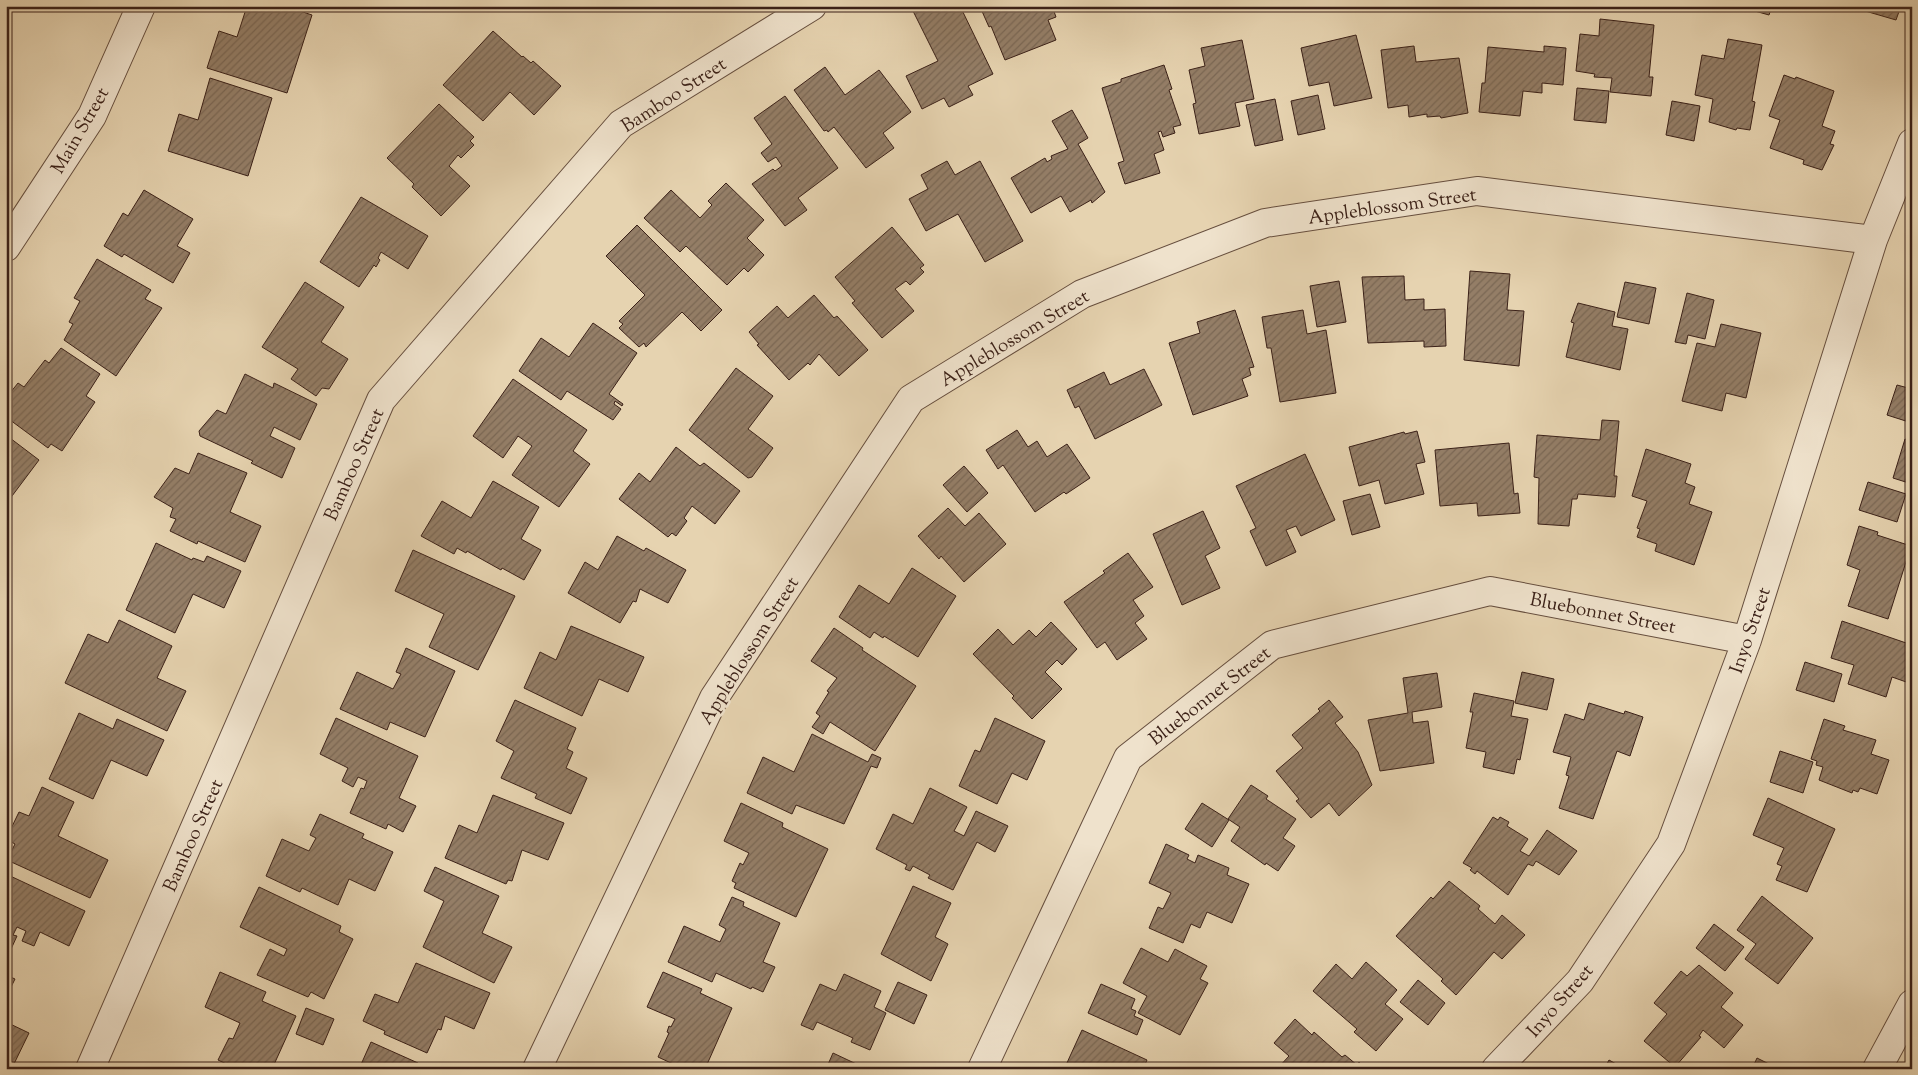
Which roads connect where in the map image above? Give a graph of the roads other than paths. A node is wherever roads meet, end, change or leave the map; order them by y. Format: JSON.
{"nodes":[{"id":1,"x":141,"y":6,"type":"edge"},
{"id":2,"x":812,"y":6,"type":"edge"},
{"id":3,"x":1912,"y":143,"type":"edge"},
{"id":4,"x":1873,"y":240,"type":"junction"},
{"id":5,"x":6,"y":247,"type":"edge"},
{"id":6,"x":1747,"y":640,"type":"junction"},
{"id":7,"x":1912,"y":1004,"type":"edge"},
{"id":8,"x":90,"y":1069,"type":"edge"},
{"id":9,"x":537,"y":1069,"type":"edge"},
{"id":10,"x":982,"y":1069,"type":"edge"},
{"id":11,"x":1496,"y":1069,"type":"edge"},
{"id":12,"x":1877,"y":1069,"type":"edge"}],
"edges":[{"from":1,"to":5,"type":"street","name":"Main Street"},
{"from":2,"to":8,"type":"street","name":"Bamboo Street"},
{"from":3,"to":4,"type":"street","name":"Inyo Street"},
{"from":4,"to":6,"type":"street","name":"Inyo Street"},
{"from":4,"to":9,"type":"street","name":"Appleblossom Street"},
{"from":6,"to":10,"type":"street","name":"Bluebonnet Street"},
{"from":6,"to":11,"type":"street","name":"Inyo Street"},
{"from":7,"to":12,"type":"street"}]}
